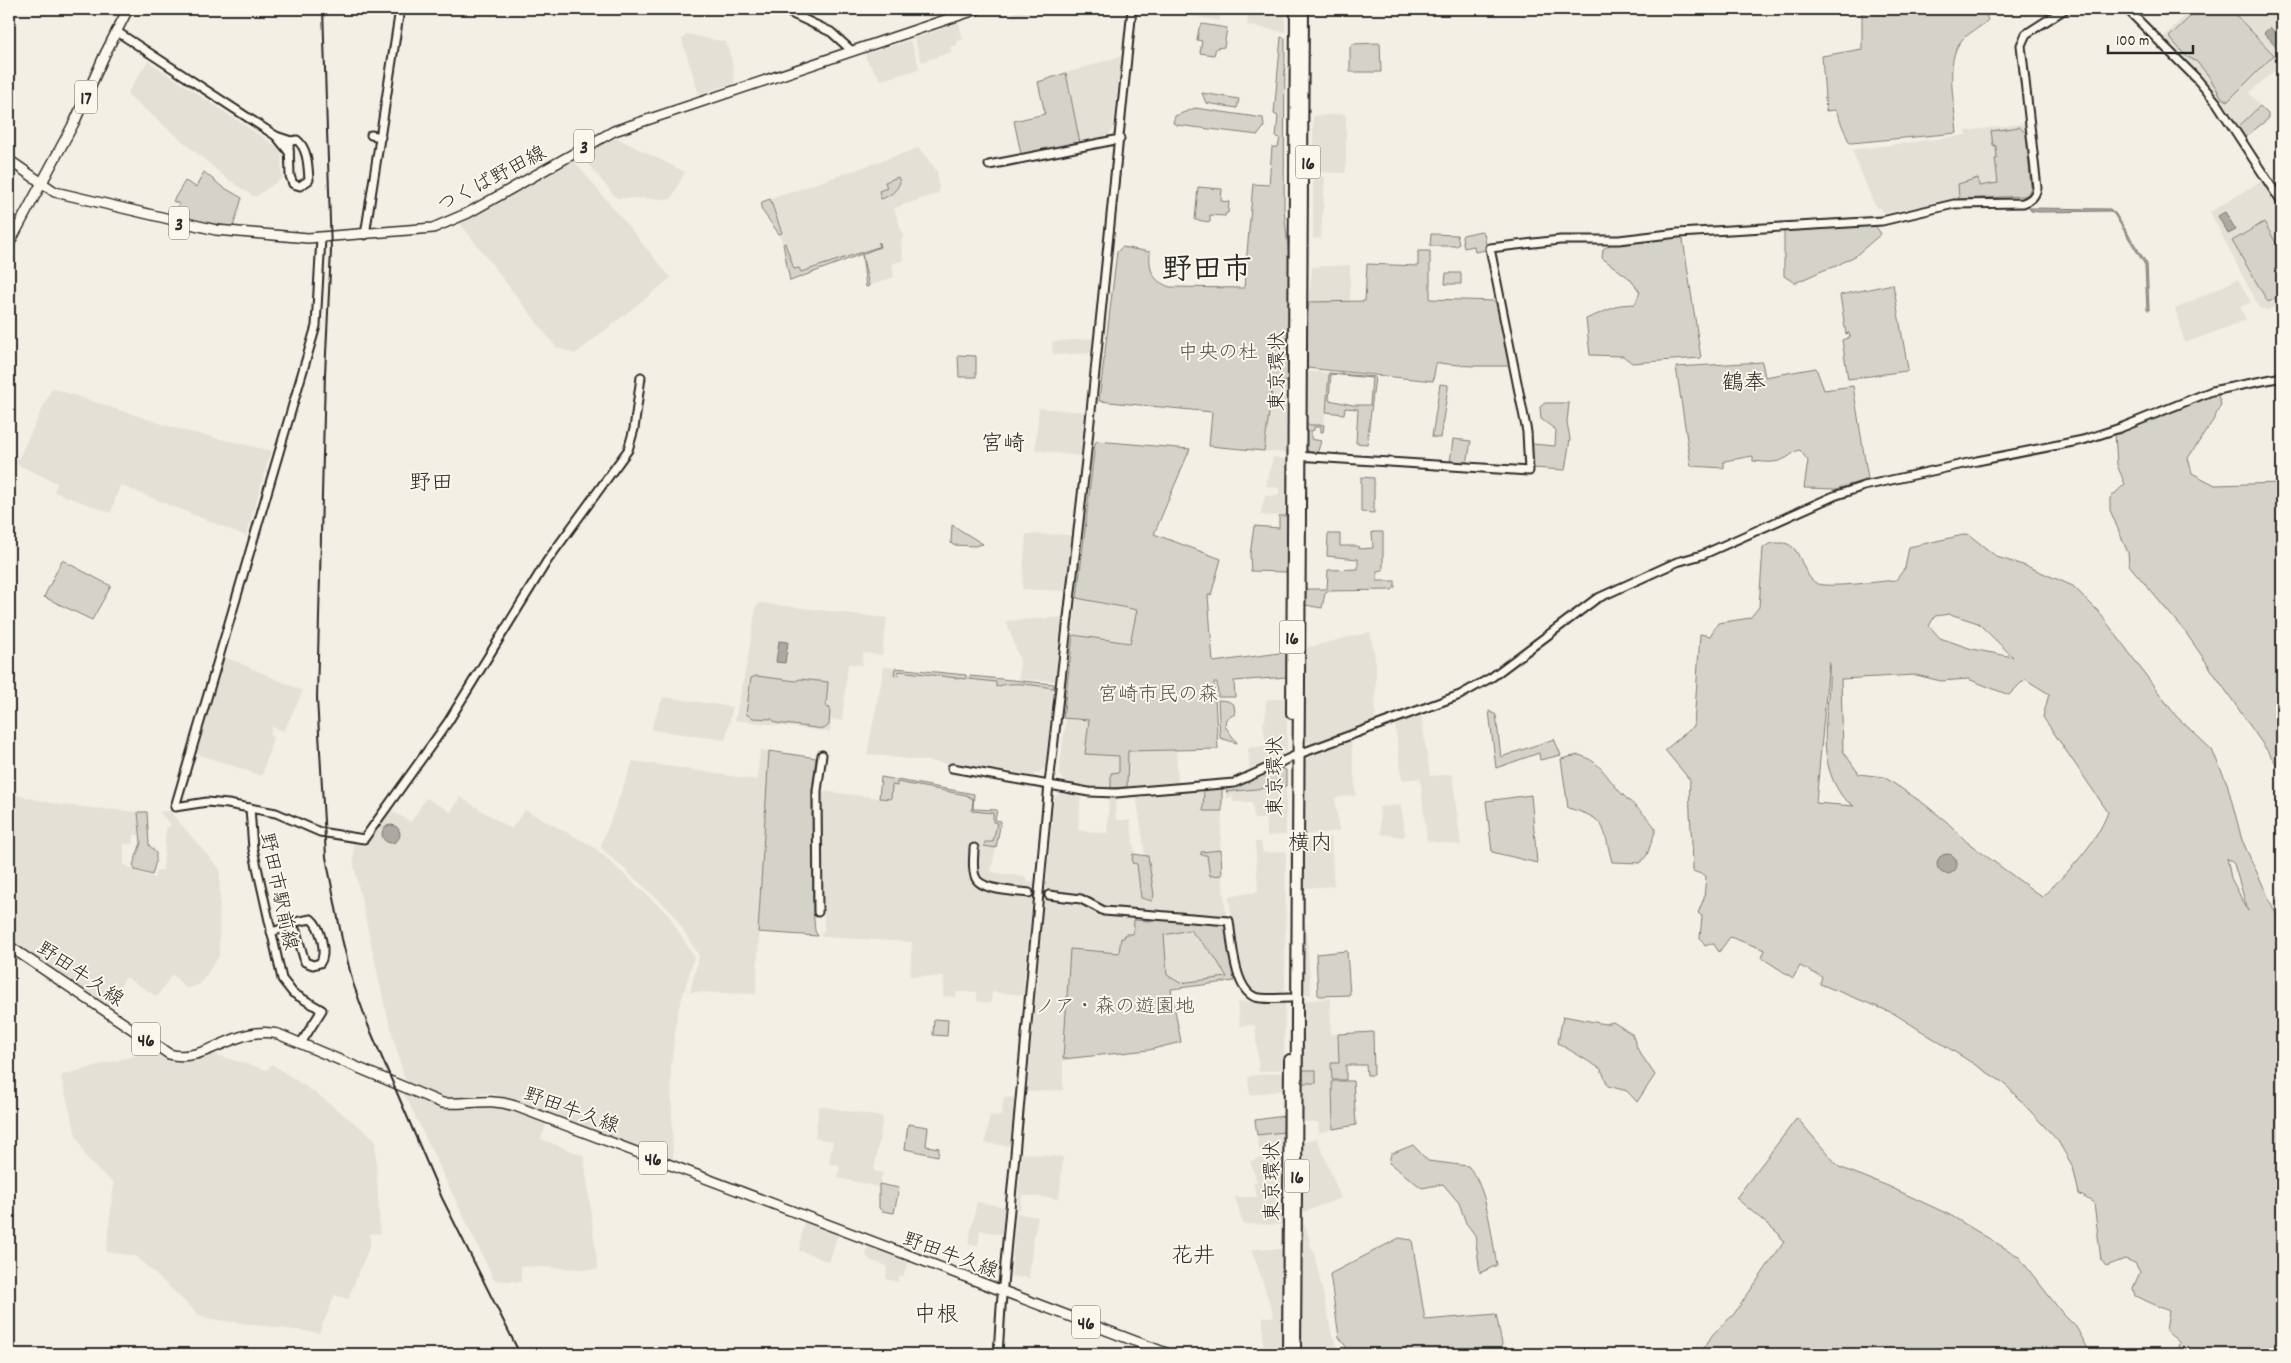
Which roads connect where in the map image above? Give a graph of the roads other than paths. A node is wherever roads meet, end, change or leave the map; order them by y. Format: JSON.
{"nodes":[{"id":1,"x":128,"y":9,"type":"edge"},
{"id":2,"x":400,"y":9,"type":"edge"},
{"id":3,"x":782,"y":9,"type":"edge"},
{"id":4,"x":978,"y":9,"type":"edge"},
{"id":5,"x":1132,"y":9,"type":"edge"},
{"id":6,"x":1290,"y":9,"type":"edge"},
{"id":7,"x":1296,"y":9,"type":"edge"},
{"id":8,"x":1303,"y":9,"type":"edge"},
{"id":9,"x":1309,"y":9,"type":"edge"},
{"id":10,"x":2065,"y":9,"type":"edge"},
{"id":11,"x":2127,"y":9,"type":"edge"},
{"id":12,"x":116,"y":31,"type":"junction"},
{"id":13,"x":852,"y":50,"type":"junction"},
{"id":14,"x":371,"y":135,"type":"dead end"},
{"id":15,"x":276,"y":136,"type":"junction"},
{"id":16,"x":381,"y":137,"type":"junction"},
{"id":17,"x":1120,"y":139,"type":"junction"},
{"id":18,"x":291,"y":141,"type":"junction"},
{"id":19,"x":289,"y":152,"type":"junction"},
{"id":20,"x":9,"y":160,"type":"edge"},
{"id":21,"x":989,"y":165,"type":"dead end"},
{"id":22,"x":42,"y":184,"type":"junction"},
{"id":23,"x":1299,"y":198,"type":"junction"},
{"id":24,"x":2282,"y":203,"type":"edge"},
{"id":25,"x":365,"y":235,"type":"junction"},
{"id":26,"x":321,"y":238,"type":"junction"},
{"id":27,"x":9,"y":244,"type":"edge"},
{"id":28,"x":1295,"y":255,"type":"junction"},
{"id":29,"x":1302,"y":315,"type":"junction"},
{"id":30,"x":641,"y":377,"type":"dead end"},
{"id":31,"x":2282,"y":377,"type":"edge"},
{"id":32,"x":1297,"y":456,"type":"junction"},
{"id":33,"x":822,"y":755,"type":"dead end"},
{"id":34,"x":1296,"y":755,"type":"junction"},
{"id":35,"x":952,"y":768,"type":"dead end"},
{"id":36,"x":1049,"y":784,"type":"junction"},
{"id":37,"x":250,"y":808,"type":"junction"},
{"id":38,"x":974,"y":848,"type":"dead end"},
{"id":39,"x":1029,"y":893,"type":"dead end"},
{"id":40,"x":1049,"y":895,"type":"dead end"},
{"id":41,"x":818,"y":912,"type":"dead end"},
{"id":42,"x":290,"y":927,"type":"junction"},
{"id":43,"x":271,"y":932,"type":"junction"},
{"id":44,"x":9,"y":946,"type":"edge"},
{"id":45,"x":1290,"y":998,"type":"junction"},
{"id":46,"x":301,"y":1043,"type":"junction"},
{"id":47,"x":1003,"y":1292,"type":"junction"},
{"id":48,"x":998,"y":1354,"type":"edge"},
{"id":49,"x":1169,"y":1354,"type":"edge"},
{"id":50,"x":1288,"y":1354,"type":"edge"},
{"id":51,"x":1296,"y":1354,"type":"edge"}],
"edges":[{"from":1,"to":12,"type":"main road","number":"17"},
{"from":2,"to":16,"type":"street"},
{"from":3,"to":13,"type":"street"},
{"from":4,"to":13,"type":"main road","name":"つくば野田線","number":"3"},
{"from":5,"to":17,"type":"street"},
{"from":6,"to":28,"type":"highway","number":"16"},
{"from":7,"to":23,"type":"highway","number":"16"},
{"from":8,"to":23,"type":"highway","number":"16"},
{"from":9,"to":29,"type":"highway","number":"16"},
{"from":10,"to":32,"type":"street"},
{"from":11,"to":24,"type":"street"},
{"from":12,"to":15,"type":"street"},
{"from":12,"to":22,"type":"main road","number":"17"},
{"from":13,"to":25,"type":"main road","name":"つくば野田線","number":"3"},
{"from":14,"to":16,"type":"street"},
{"from":15,"to":18,"type":"street"},
{"from":15,"to":19,"type":"street"},
{"from":16,"to":25,"type":"street"},
{"from":17,"to":21,"type":"street"},
{"from":17,"to":36,"type":"street"},
{"from":18,"to":19,"type":"street"},
{"from":18,"to":19,"type":"street"},
{"from":20,"to":22,"type":"main road","name":"つくば野田線","number":"3"},
{"from":22,"to":26,"type":"main road","name":"つくば野田線","number":"3"},
{"from":22,"to":27,"type":"main road","number":"17"},
{"from":23,"to":28,"type":"highway","name":"東京環状","number":"16"},
{"from":23,"to":29,"type":"highway","name":"東京環状","number":"16"},
{"from":25,"to":26,"type":"main road","name":"つくば野田線","number":"3"},
{"from":26,"to":37,"type":"street"},
{"from":28,"to":32,"type":"highway","name":"東京環状","number":"16"},
{"from":29,"to":32,"type":"highway","name":"東京環状","number":"16"},
{"from":30,"to":37,"type":"street"},
{"from":31,"to":34,"type":"street"},
{"from":32,"to":34,"type":"highway","name":"東京環状","number":"16"},
{"from":33,"to":41,"type":"street"},
{"from":34,"to":36,"type":"street"},
{"from":34,"to":45,"type":"highway","name":"東京環状","number":"16"},
{"from":34,"to":51,"type":"highway","name":"東京環状","number":"16"},
{"from":35,"to":36,"type":"street"},
{"from":36,"to":47,"type":"street"},
{"from":37,"to":43,"type":"street","name":"野田市駅前線"},
{"from":38,"to":39,"type":"street"},
{"from":40,"to":45,"type":"street"},
{"from":42,"to":42,"type":"street"},
{"from":42,"to":43,"type":"street"},
{"from":43,"to":46,"type":"street","name":"野田市駅前線"},
{"from":44,"to":46,"type":"main road","name":"野田牛久線","number":"46"},
{"from":45,"to":50,"type":"highway","name":"東京環状","number":"16"},
{"from":46,"to":47,"type":"main road","name":"野田牛久線","number":"46"},
{"from":47,"to":48,"type":"street"},
{"from":47,"to":49,"type":"main road","name":"野田牛久線","number":"46"}]}
